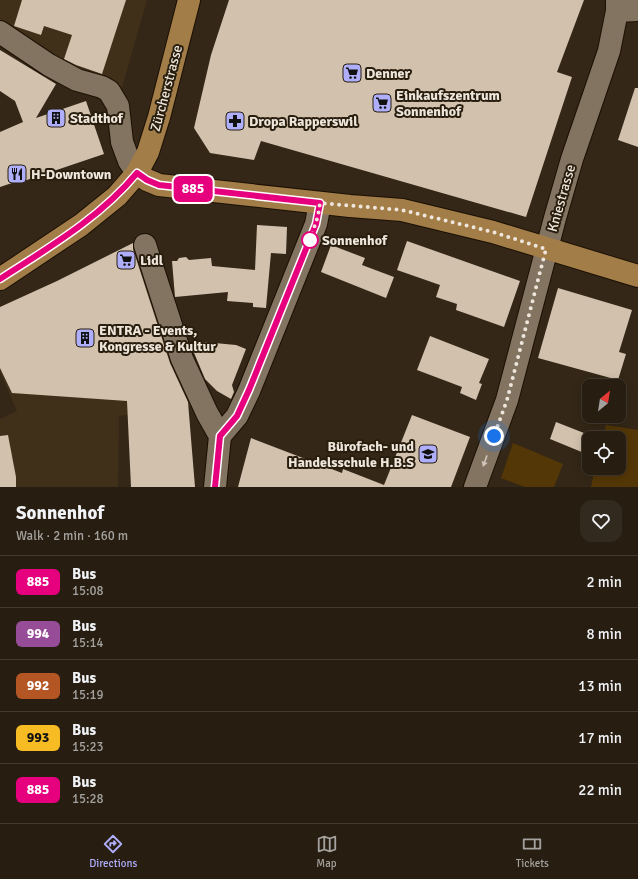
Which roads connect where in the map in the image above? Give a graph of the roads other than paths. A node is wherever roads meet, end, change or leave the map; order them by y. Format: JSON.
{"nodes":[{"id":1,"x":189,"y":0,"type":"edge"},
{"id":2,"x":617,"y":5,"type":"edge"},
{"id":3,"x":638,"y":10,"type":"edge"},
{"id":4,"x":0,"y":32,"type":"edge"},
{"id":5,"x":137,"y":173,"type":"junction"},
{"id":6,"x":320,"y":203,"type":"junction"},
{"id":7,"x":145,"y":245,"type":"dead end"},
{"id":8,"x":546,"y":249,"type":"junction"},
{"id":9,"x":638,"y":276,"type":"edge"},
{"id":10,"x":0,"y":279,"type":"edge"},
{"id":11,"x":220,"y":436,"type":"junction"},
{"id":12,"x":215,"y":487,"type":"edge"},
{"id":13,"x":475,"y":487,"type":"edge"}],
"edges":[{"from":1,"to":5,"type":"main road","name":"Zürcherstrasse"},
{"from":2,"to":3,"type":"street"},
{"from":2,"to":8,"type":"street","name":"Kniestrasse"},
{"from":4,"to":5,"type":"street"},
{"from":5,"to":6,"type":"main road"},
{"from":5,"to":10,"type":"main road","name":"Zürcherstrasse"},
{"from":6,"to":8,"type":"main road"},
{"from":6,"to":11,"type":"street"},
{"from":7,"to":11,"type":"street"},
{"from":8,"to":9,"type":"main road"},
{"from":8,"to":13,"type":"street","name":"Kniestrasse","one_way":true},
{"from":11,"to":12,"type":"street"}]}
